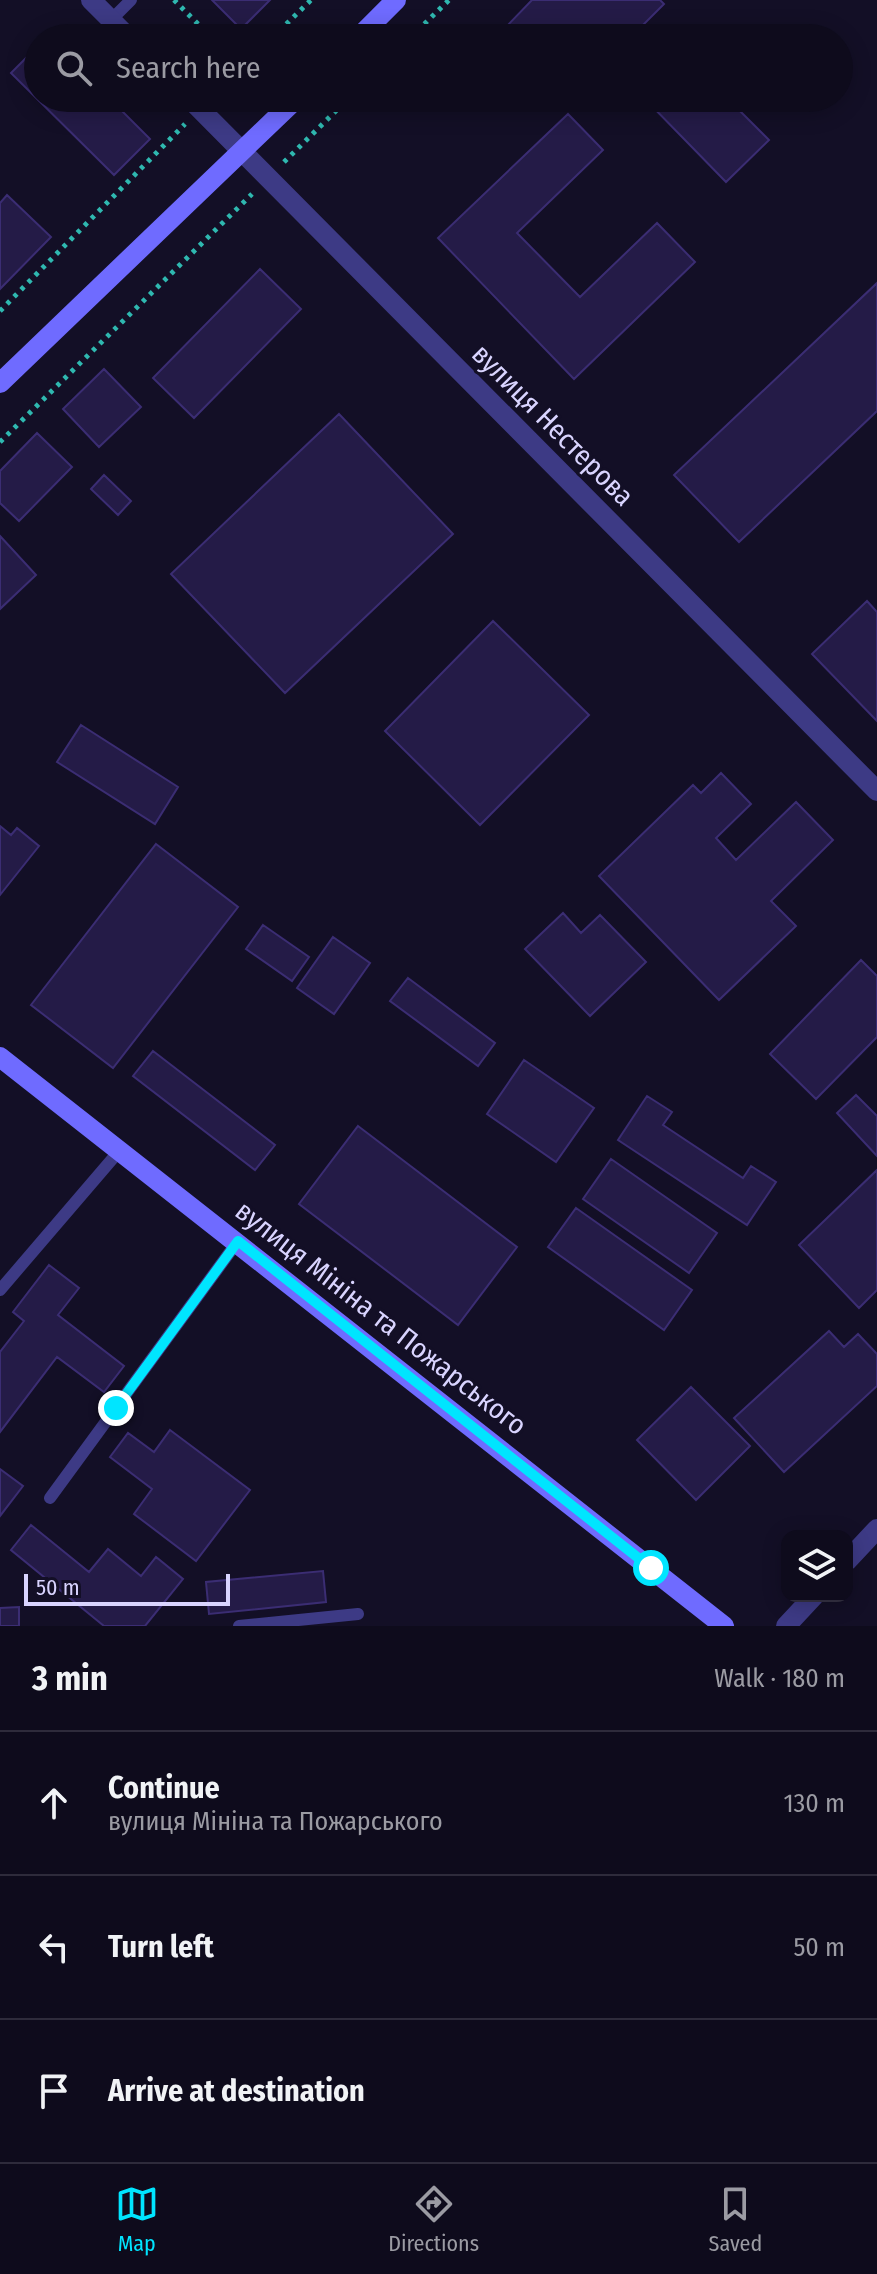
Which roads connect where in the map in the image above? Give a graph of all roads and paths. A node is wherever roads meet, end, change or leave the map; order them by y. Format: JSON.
{"nodes":[{"id":1,"x":91,"y":0,"type":"edge"},
{"id":2,"x":131,"y":0,"type":"edge"},
{"id":3,"x":174,"y":0,"type":"edge"},
{"id":4,"x":311,"y":0,"type":"edge"},
{"id":5,"x":396,"y":0,"type":"edge"},
{"id":6,"x":449,"y":0,"type":"edge"},
{"id":7,"x":111,"y":20,"type":"junction"},
{"id":8,"x":115,"y":24,"type":"edge"},
{"id":9,"x":198,"y":24,"type":"edge"},
{"id":10,"x":286,"y":24,"type":"edge"},
{"id":11,"x":372,"y":24,"type":"edge"},
{"id":12,"x":424,"y":24,"type":"edge"},
{"id":13,"x":187,"y":112,"type":"edge"},
{"id":14,"x":202,"y":112,"type":"edge"},
{"id":15,"x":283,"y":112,"type":"edge"},
{"id":16,"x":335,"y":112,"type":"edge"},
{"id":17,"x":243,"y":152,"type":"junction"},
{"id":18,"x":268,"y":178,"type":"junction"},
{"id":19,"x":0,"y":311,"type":"edge"},
{"id":20,"x":0,"y":383,"type":"edge"},
{"id":21,"x":0,"y":442,"type":"edge"},
{"id":22,"x":877,"y":791,"type":"edge"},
{"id":23,"x":0,"y":1057,"type":"edge"},
{"id":24,"x":120,"y":1150,"type":"junction"},
{"id":25,"x":238,"y":1241,"type":"junction"},
{"id":26,"x":0,"y":1290,"type":"edge"},
{"id":27,"x":50,"y":1498,"type":"dead end"},
{"id":28,"x":877,"y":1529,"type":"edge"},
{"id":29,"x":853,"y":1555,"type":"edge"},
{"id":30,"x":808,"y":1602,"type":"edge"},
{"id":31,"x":358,"y":1614,"type":"dead end"},
{"id":32,"x":239,"y":1626,"type":"edge"},
{"id":33,"x":724,"y":1626,"type":"edge"},
{"id":34,"x":786,"y":1626,"type":"edge"}],
"edges":[{"from":1,"to":7,"type":"street"},
{"from":2,"to":7,"type":"lane"},
{"from":3,"to":9,"type":"path"},
{"from":4,"to":10,"type":"path"},
{"from":5,"to":11,"type":"street"},
{"from":6,"to":12,"type":"path"},
{"from":7,"to":8,"type":"street"},
{"from":13,"to":19,"type":"path"},
{"from":14,"to":17,"type":"street","name":"вулиця Нестерова"},
{"from":15,"to":17,"type":"street"},
{"from":16,"to":18,"type":"path"},
{"from":17,"to":18,"type":"street","name":"вулиця Нестерова"},
{"from":17,"to":20,"type":"street"},
{"from":18,"to":21,"type":"path"},
{"from":18,"to":22,"type":"street","name":"вулиця Нестерова"},
{"from":23,"to":24,"type":"street","name":"вулиця Мініна та Пожарського"},
{"from":24,"to":25,"type":"street","name":"вулиця Мініна та Пожарського"},
{"from":24,"to":26,"type":"lane"},
{"from":25,"to":27,"type":"lane"},
{"from":25,"to":33,"type":"street","name":"вулиця Мініна та Пожарського"},
{"from":28,"to":29,"type":"street"},
{"from":30,"to":34,"type":"street"},
{"from":31,"to":32,"type":"lane"}]}
